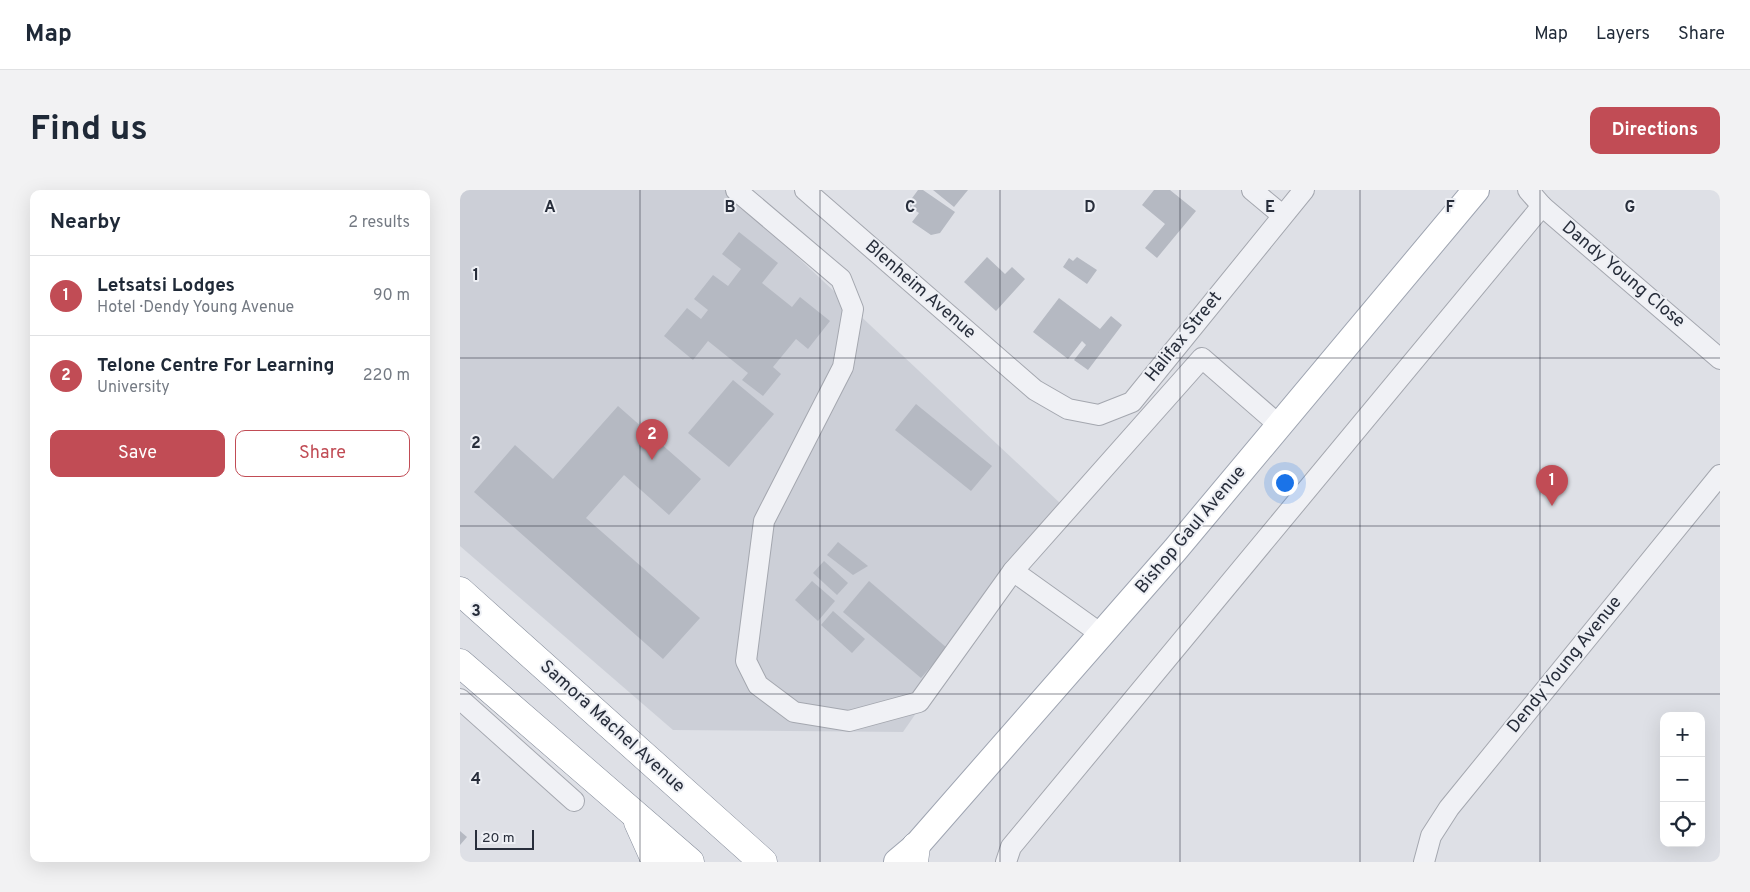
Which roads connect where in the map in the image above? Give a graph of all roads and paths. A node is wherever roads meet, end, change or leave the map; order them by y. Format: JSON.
{"nodes":[{"id":1,"x":736,"y":190,"type":"edge"},
{"id":2,"x":804,"y":190,"type":"edge"},
{"id":3,"x":1252,"y":190,"type":"edge"},
{"id":4,"x":1304,"y":190,"type":"edge"},
{"id":5,"x":1476,"y":190,"type":"edge"},
{"id":6,"x":1528,"y":190,"type":"edge"},
{"id":7,"x":1542,"y":206,"type":"junction"},
{"id":8,"x":1282,"y":215,"type":"junction"},
{"id":9,"x":1720,"y":359,"type":"edge"},
{"id":10,"x":1034,"y":390,"type":"joint"},
{"id":11,"x":1279,"y":425,"type":"junction"},
{"id":12,"x":1720,"y":475,"type":"edge"},
{"id":13,"x":1013,"y":571,"type":"junction"},
{"id":14,"x":460,"y":591,"type":"edge"},
{"id":15,"x":1101,"y":634,"type":"junction"},
{"id":16,"x":460,"y":662,"type":"edge"},
{"id":17,"x":460,"y":699,"type":"edge"},
{"id":18,"x":574,"y":800,"type":"dead end"},
{"id":19,"x":634,"y":813,"type":"junction"},
{"id":20,"x":909,"y":857,"type":"edge"},
{"id":21,"x":766,"y":860,"type":"edge"},
{"id":22,"x":656,"y":862,"type":"edge"},
{"id":23,"x":690,"y":862,"type":"edge"},
{"id":24,"x":1006,"y":862,"type":"edge"},
{"id":25,"x":1424,"y":862,"type":"edge"}],
"edges":[{"from":1,"to":13,"type":"street"},
{"from":2,"to":10,"type":"street","name":"Blenheim Avenue"},
{"from":3,"to":8,"type":"street"},
{"from":4,"to":8,"type":"street","name":"Halifax Street"},
{"from":5,"to":11,"type":"main road","name":"Bishop Gaul Avenue"},
{"from":6,"to":7,"type":"street","name":"Dandy Young Close"},
{"from":7,"to":9,"type":"street","name":"Dandy Young Close"},
{"from":7,"to":24,"type":"street"},
{"from":8,"to":10,"type":"street","name":"Halifax Street"},
{"from":11,"to":13,"type":"street"},
{"from":11,"to":15,"type":"main road","name":"Bishop Gaul Avenue"},
{"from":12,"to":25,"type":"street","name":"Dendy Young Avenue"},
{"from":13,"to":15,"type":"street"},
{"from":14,"to":21,"type":"highway","name":"Samora Machel Avenue"},
{"from":15,"to":20,"type":"main road","name":"Bishop Gaul Avenue"},
{"from":16,"to":19,"type":"highway"},
{"from":17,"to":18,"type":"street"},
{"from":19,"to":22,"type":"highway"},
{"from":19,"to":23,"type":"highway"}]}
